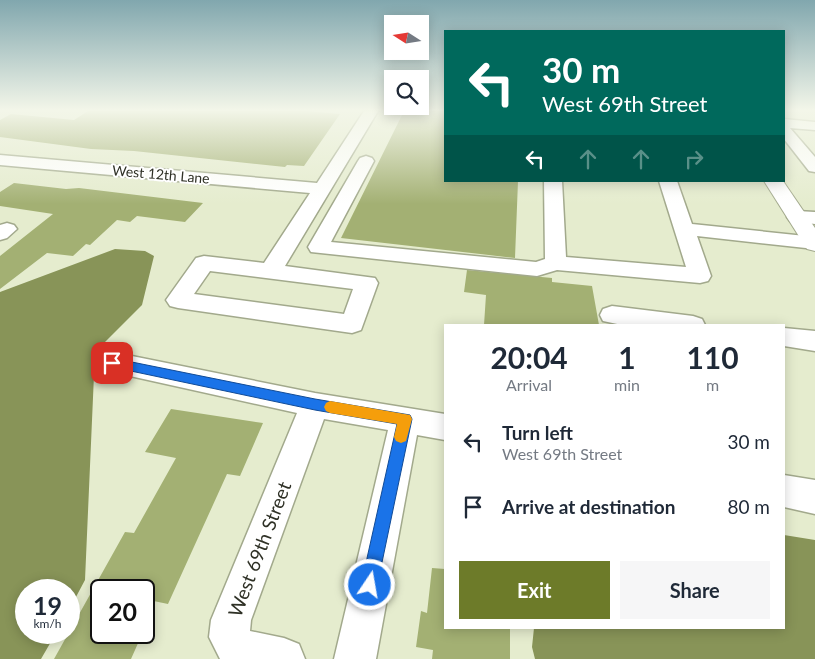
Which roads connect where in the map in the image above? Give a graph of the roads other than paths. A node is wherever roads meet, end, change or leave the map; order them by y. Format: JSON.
{"nodes":[{"id":1,"x":351,"y":142,"type":"edge"},
{"id":2,"x":794,"y":142,"type":"edge"},
{"id":3,"x":0,"y":160,"type":"edge"},
{"id":4,"x":366,"y":161,"type":"dead end"},
{"id":5,"x":815,"y":167,"type":"edge"},
{"id":6,"x":553,"y":182,"type":"edge"},
{"id":7,"x":668,"y":182,"type":"edge"},
{"id":8,"x":775,"y":182,"type":"edge"},
{"id":9,"x":321,"y":189,"type":"junction"},
{"id":10,"x":806,"y":218,"type":"edge"},
{"id":11,"x":684,"y":230,"type":"junction"},
{"id":12,"x":815,"y":243,"type":"edge"},
{"id":13,"x":556,"y":263,"type":"junction"},
{"id":14,"x":271,"y":270,"type":"junction"},
{"id":15,"x":612,"y":314,"type":"dead end"},
{"id":16,"x":686,"y":324,"type":"edge"},
{"id":17,"x":785,"y":337,"type":"edge"},
{"id":18,"x":815,"y":341,"type":"edge"},
{"id":19,"x":112,"y":363,"type":"dead end"},
{"id":20,"x":315,"y":404,"type":"junction"},
{"id":21,"x":405,"y":419,"type":"junction"},
{"id":22,"x":444,"y":427,"type":"edge"},
{"id":23,"x":785,"y":491,"type":"edge"},
{"id":24,"x":815,"y":497,"type":"edge"},
{"id":25,"x":284,"y":659,"type":"edge"},
{"id":26,"x":354,"y":659,"type":"edge"}],
"edges":[{"from":1,"to":9,"type":"street"},
{"from":2,"to":5,"type":"street"},
{"from":3,"to":9,"type":"street","name":"West 12th Lane"},
{"from":4,"to":13,"type":"street"},
{"from":6,"to":13,"type":"street"},
{"from":7,"to":11,"type":"street"},
{"from":8,"to":10,"type":"main road"},
{"from":9,"to":14,"type":"street"},
{"from":10,"to":12,"type":"main road"},
{"from":11,"to":12,"type":"street"},
{"from":11,"to":13,"type":"street"},
{"from":14,"to":14,"type":"street"},
{"from":15,"to":16,"type":"street"},
{"from":17,"to":18,"type":"street"},
{"from":19,"to":20,"type":"street"},
{"from":20,"to":21,"type":"street"},
{"from":20,"to":25,"type":"street","name":"West 69th Street"},
{"from":21,"to":22,"type":"street"},
{"from":21,"to":26,"type":"street"},
{"from":23,"to":24,"type":"street"}]}
